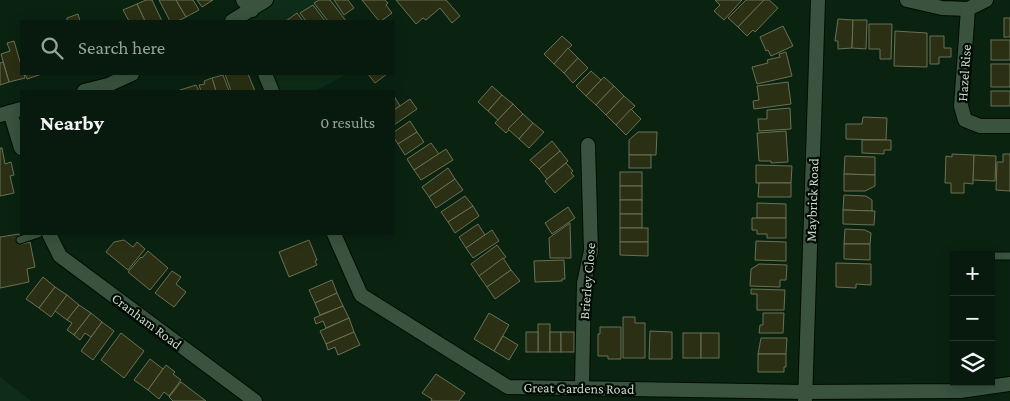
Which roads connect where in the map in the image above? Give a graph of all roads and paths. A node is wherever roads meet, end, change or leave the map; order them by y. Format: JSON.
{"nodes":[{"id":1,"x":266,"y":0,"type":"edge"},
{"id":2,"x":818,"y":0,"type":"edge"},
{"id":3,"x":907,"y":0,"type":"edge"},
{"id":4,"x":986,"y":0,"type":"edge"},
{"id":5,"x":968,"y":9,"type":"junction"},
{"id":6,"x":243,"y":13,"type":"edge"},
{"id":7,"x":130,"y":75,"type":"edge"},
{"id":8,"x":265,"y":75,"type":"edge"},
{"id":9,"x":88,"y":90,"type":"edge"},
{"id":10,"x":272,"y":90,"type":"edge"},
{"id":11,"x":10,"y":112,"type":"edge"},
{"id":12,"x":1010,"y":126,"type":"edge"},
{"id":13,"x":20,"y":145,"type":"edge"},
{"id":14,"x":588,"y":145,"type":"dead end"},
{"id":15,"x":35,"y":235,"type":"edge"},
{"id":16,"x":50,"y":235,"type":"edge"},
{"id":17,"x":334,"y":235,"type":"edge"},
{"id":18,"x":20,"y":240,"type":"dead end"},
{"id":19,"x":995,"y":256,"type":"edge"},
{"id":20,"x":1010,"y":256,"type":"edge"},
{"id":21,"x":1010,"y":384,"type":"edge"},
{"id":22,"x":582,"y":387,"type":"junction"},
{"id":23,"x":805,"y":397,"type":"edge"},
{"id":24,"x":255,"y":401,"type":"edge"}],
"edges":[{"from":1,"to":6,"type":"street"},
{"from":2,"to":23,"type":"street","name":"Maybrick Road"},
{"from":3,"to":5,"type":"street"},
{"from":4,"to":5,"type":"street"},
{"from":5,"to":12,"type":"street","name":"Hazel Rise"},
{"from":7,"to":9,"type":"street"},
{"from":8,"to":10,"type":"street"},
{"from":11,"to":13,"type":"street"},
{"from":14,"to":22,"type":"street","name":"Brierley Close"},
{"from":15,"to":18,"type":"lane"},
{"from":16,"to":24,"type":"street","name":"Cranham Road"},
{"from":17,"to":22,"type":"street","name":"Great Gardens Road"},
{"from":19,"to":20,"type":"lane"},
{"from":21,"to":23,"type":"street","name":"Great Gardens Road"},
{"from":22,"to":23,"type":"street","name":"Great Gardens Road"}]}
